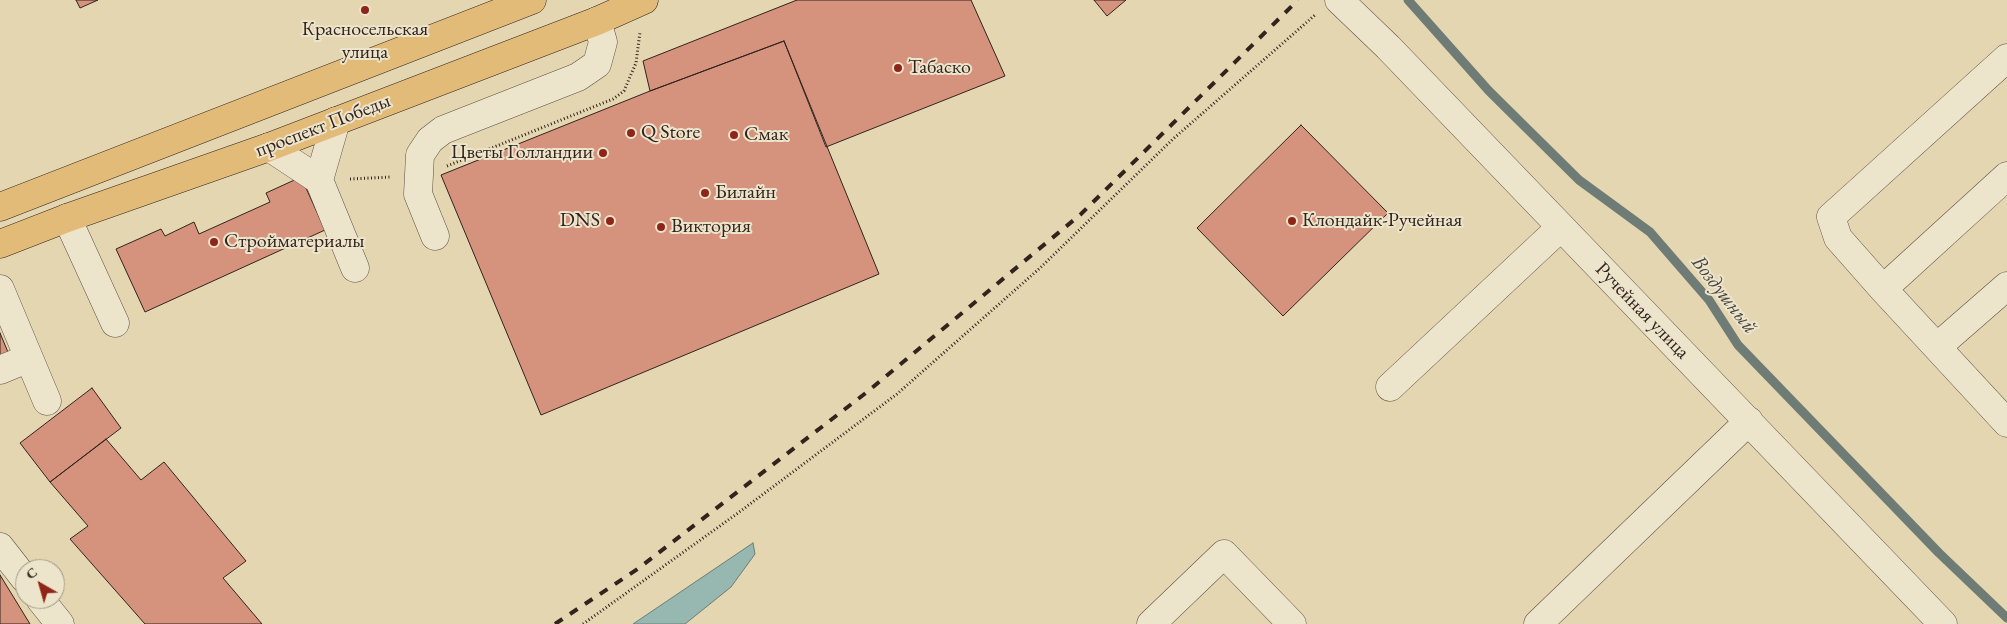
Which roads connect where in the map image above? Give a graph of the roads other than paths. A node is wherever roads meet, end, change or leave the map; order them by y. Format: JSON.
{"nodes":[{"id":1,"x":532,"y":0,"type":"edge"},
{"id":2,"x":644,"y":0,"type":"edge"},
{"id":3,"x":1329,"y":6,"type":"edge"},
{"id":4,"x":593,"y":10,"type":"edge"},
{"id":5,"x":2007,"y":58,"type":"edge"},
{"id":6,"x":336,"y":121,"type":"junction"},
{"id":7,"x":268,"y":147,"type":"junction"},
{"id":8,"x":2007,"y":176,"type":"edge"},
{"id":9,"x":319,"y":180,"type":"junction"},
{"id":10,"x":0,"y":207,"type":"edge"},
{"id":11,"x":68,"y":218,"type":"junction"},
{"id":12,"x":1561,"y":227,"type":"junction"},
{"id":13,"x":435,"y":236,"type":"dead end"},
{"id":14,"x":0,"y":244,"type":"edge"},
{"id":15,"x":355,"y":268,"type":"dead end"},
{"id":16,"x":2007,"y":286,"type":"edge"},
{"id":17,"x":1883,"y":289,"type":"junction"},
{"id":18,"x":0,"y":290,"type":"edge"},
{"id":19,"x":115,"y":322,"type":"dead end"},
{"id":20,"x":1937,"y":347,"type":"junction"},
{"id":21,"x":29,"y":358,"type":"junction"},
{"id":22,"x":0,"y":370,"type":"edge"},
{"id":23,"x":1390,"y":387,"type":"dead end"},
{"id":24,"x":47,"y":401,"type":"dead end"},
{"id":25,"x":2004,"y":413,"type":"edge"},
{"id":26,"x":1749,"y":421,"type":"junction"},
{"id":27,"x":0,"y":547,"type":"edge"},
{"id":28,"x":15,"y":566,"type":"edge"},
{"id":29,"x":48,"y":609,"type":"edge"},
{"id":30,"x":60,"y":624,"type":"edge"},
{"id":31,"x":1151,"y":624,"type":"edge"},
{"id":32,"x":1292,"y":624,"type":"edge"},
{"id":33,"x":1538,"y":624,"type":"edge"},
{"id":34,"x":1943,"y":624,"type":"edge"}],
"edges":[{"from":1,"to":10,"type":"main road","name":"проспект Победы"},
{"from":2,"to":4,"type":"main road","name":"проспект Победы"},
{"from":3,"to":12,"type":"street","name":"Ручейная улица"},
{"from":4,"to":6,"type":"main road","name":"проспект Победы"},
{"from":4,"to":13,"type":"street"},
{"from":5,"to":17,"type":"street"},
{"from":6,"to":7,"type":"main road","name":"проспект Победы"},
{"from":6,"to":9,"type":"street"},
{"from":7,"to":9,"type":"street"},
{"from":7,"to":11,"type":"main road","name":"проспект Победы"},
{"from":8,"to":17,"type":"street"},
{"from":9,"to":15,"type":"street"},
{"from":11,"to":14,"type":"main road","name":"проспект Победы"},
{"from":11,"to":19,"type":"street"},
{"from":12,"to":23,"type":"street"},
{"from":12,"to":26,"type":"street","name":"Ручейная улица"},
{"from":16,"to":20,"type":"street"},
{"from":17,"to":20,"type":"street"},
{"from":18,"to":21,"type":"street"},
{"from":20,"to":25,"type":"street"},
{"from":21,"to":22,"type":"street"},
{"from":21,"to":24,"type":"street"},
{"from":26,"to":33,"type":"street"},
{"from":26,"to":34,"type":"street","name":"Ручейная улица"},
{"from":27,"to":28,"type":"street"},
{"from":29,"to":30,"type":"street"},
{"from":31,"to":32,"type":"street"}]}
